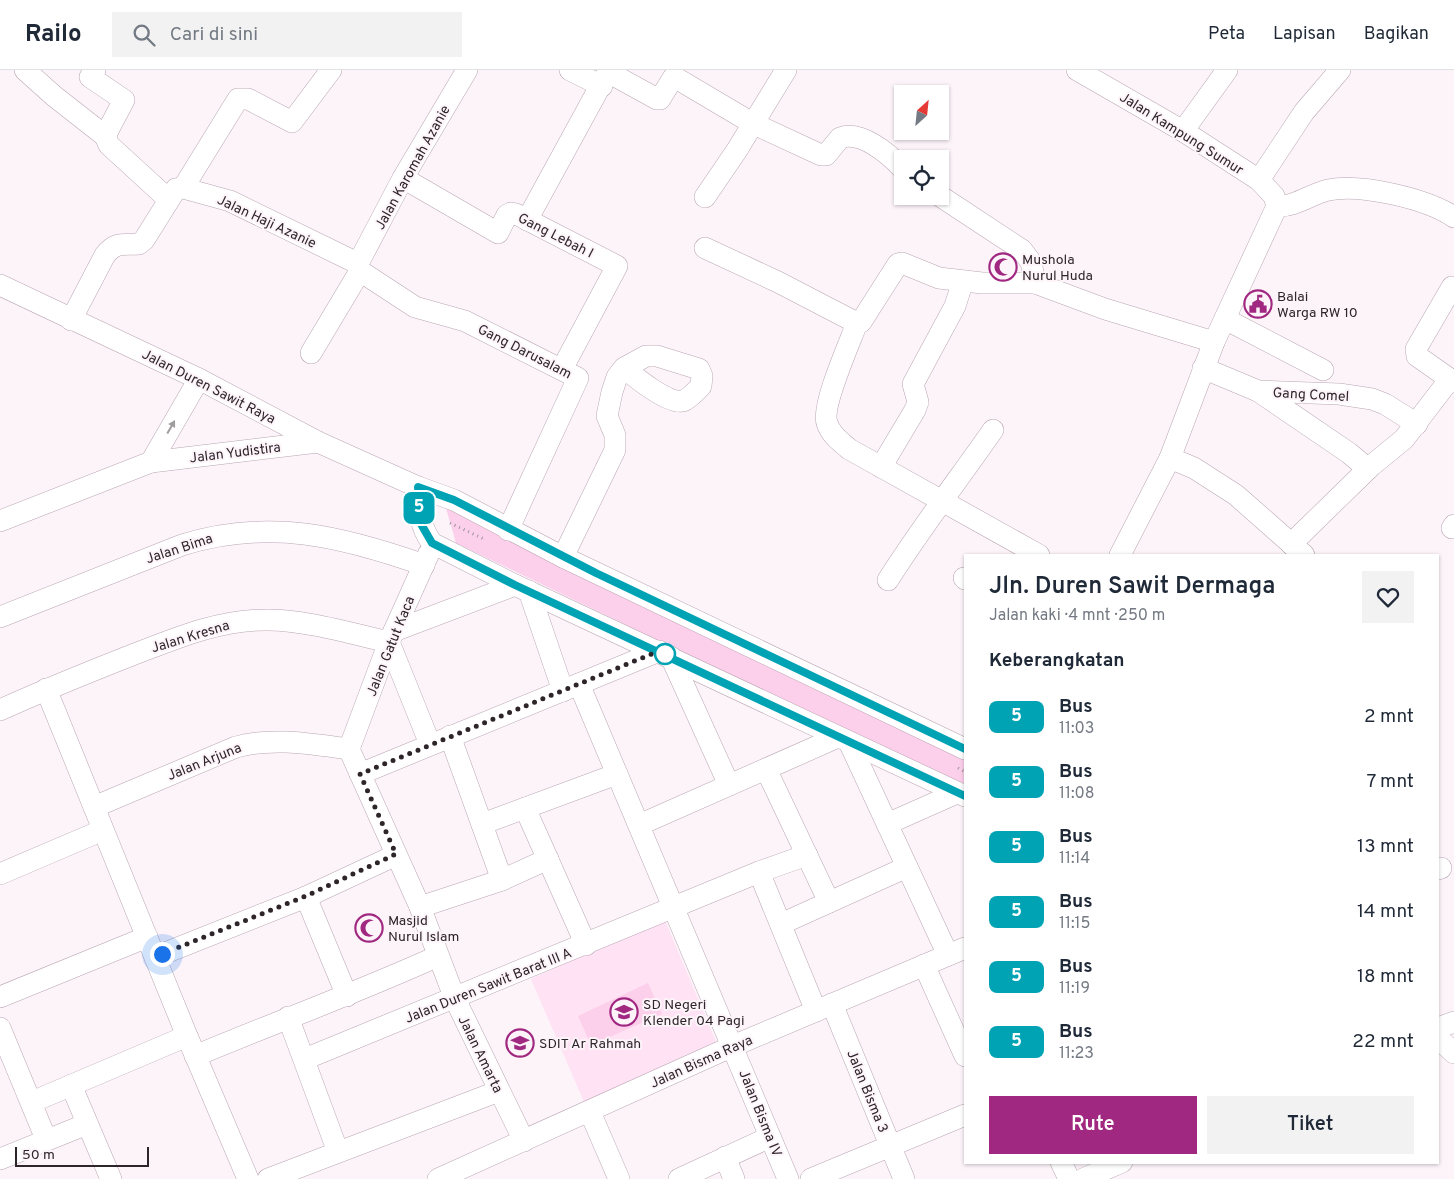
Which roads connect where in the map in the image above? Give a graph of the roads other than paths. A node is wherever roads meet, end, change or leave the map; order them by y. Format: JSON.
{"nodes":[{"id":1,"x":26,"y":70,"type":"edge"},
{"id":2,"x":95,"y":70,"type":"edge"},
{"id":3,"x":331,"y":70,"type":"edge"},
{"id":4,"x":467,"y":70,"type":"edge"},
{"id":5,"x":570,"y":70,"type":"edge"},
{"id":6,"x":786,"y":70,"type":"edge"},
{"id":7,"x":1077,"y":70,"type":"edge"},
{"id":8,"x":1227,"y":70,"type":"edge"},
{"id":9,"x":1340,"y":70,"type":"edge"},
{"id":10,"x":606,"y":76,"type":"edge"},
{"id":11,"x":752,"y":123,"type":"junction"},
{"id":12,"x":1183,"y":132,"type":"junction"},
{"id":13,"x":105,"y":136,"type":"junction"},
{"id":14,"x":894,"y":160,"type":"edge"},
{"id":15,"x":403,"y":178,"type":"junction"},
{"id":16,"x":1259,"y":180,"type":"junction"},
{"id":17,"x":176,"y":194,"type":"junction"},
{"id":18,"x":705,"y":197,"type":"dead end"},
{"id":19,"x":949,"y":202,"type":"edge"},
{"id":20,"x":1278,"y":206,"type":"junction"},
{"id":21,"x":1454,"y":217,"type":"edge"},
{"id":22,"x":527,"y":220,"type":"junction"},
{"id":23,"x":705,"y":248,"type":"dead end"},
{"id":24,"x":358,"y":266,"type":"junction"},
{"id":25,"x":963,"y":281,"type":"junction"},
{"id":26,"x":1035,"y":283,"type":"junction"},
{"id":27,"x":0,"y":284,"type":"edge"},
{"id":28,"x":1452,"y":287,"type":"dead end"},
{"id":29,"x":1224,"y":319,"type":"junction"},
{"id":30,"x":72,"y":320,"type":"junction"},
{"id":31,"x":857,"y":323,"type":"junction"},
{"id":32,"x":1214,"y":342,"type":"junction"},
{"id":33,"x":311,"y":353,"type":"dead end"},
{"id":34,"x":624,"y":368,"type":"dead end"},
{"id":35,"x":1203,"y":368,"type":"junction"},
{"id":36,"x":562,"y":369,"type":"junction"},
{"id":37,"x":1323,"y":370,"type":"dead end"},
{"id":38,"x":199,"y":379,"type":"junction"},
{"id":39,"x":1452,"y":381,"type":"edge"},
{"id":40,"x":1258,"y":391,"type":"junction"},
{"id":41,"x":1416,"y":424,"type":"junction"},
{"id":42,"x":993,"y":430,"type":"dead end"},
{"id":43,"x":318,"y":442,"type":"junction"},
{"id":44,"x":1170,"y":458,"type":"junction"},
{"id":45,"x":151,"y":462,"type":"junction"},
{"id":46,"x":880,"y":467,"type":"junction"},
{"id":47,"x":1368,"y":469,"type":"junction"},
{"id":48,"x":418,"y":487,"type":"junction"},
{"id":49,"x":945,"y":500,"type":"junction"},
{"id":50,"x":0,"y":521,"type":"edge"},
{"id":51,"x":508,"y":530,"type":"junction"},
{"id":52,"x":432,"y":543,"type":"junction"},
{"id":53,"x":1298,"y":549,"type":"edge"},
{"id":54,"x":1037,"y":554,"type":"edge"},
{"id":55,"x":1121,"y":554,"type":"edge"},
{"id":56,"x":563,"y":557,"type":"junction"},
{"id":57,"x":424,"y":565,"type":"junction"},
{"id":58,"x":888,"y":580,"type":"dead end"},
{"id":59,"x":522,"y":588,"type":"junction"},
{"id":60,"x":0,"y":617,"type":"edge"},
{"id":61,"x":391,"y":637,"type":"junction"},
{"id":62,"x":665,"y":654,"type":"junction"},
{"id":63,"x":571,"y":688,"type":"junction"},
{"id":64,"x":46,"y":689,"type":"junction"},
{"id":65,"x":0,"y":710,"type":"edge"},
{"id":66,"x":450,"y":736,"type":"junction"},
{"id":67,"x":843,"y":739,"type":"junction"},
{"id":68,"x":430,"y":744,"type":"junction"},
{"id":69,"x":349,"y":749,"type":"junction"},
{"id":70,"x":964,"y":749,"type":"edge"},
{"id":71,"x":766,"y":768,"type":"junction"},
{"id":72,"x":360,"y":774,"type":"junction"},
{"id":73,"x":617,"y":774,"type":"junction"},
{"id":74,"x":729,"y":785,"type":"junction"},
{"id":75,"x":961,"y":795,"type":"edge"},
{"id":76,"x":94,"y":807,"type":"junction"},
{"id":77,"x":525,"y":808,"type":"junction"},
{"id":78,"x":482,"y":824,"type":"junction"},
{"id":79,"x":887,"y":824,"type":"junction"},
{"id":80,"x":639,"y":825,"type":"junction"},
{"id":81,"x":103,"y":830,"type":"junction"},
{"id":82,"x":396,"y":854,"type":"junction"},
{"id":83,"x":807,"y":855,"type":"junction"},
{"id":84,"x":548,"y":859,"type":"junction"},
{"id":85,"x":907,"y":867,"type":"junction"},
{"id":86,"x":759,"y":872,"type":"junction"},
{"id":87,"x":0,"y":874,"type":"edge"},
{"id":88,"x":502,"y":880,"type":"junction"},
{"id":89,"x":306,"y":896,"type":"junction"},
{"id":90,"x":829,"y":902,"type":"junction"},
{"id":91,"x":420,"y":907,"type":"junction"},
{"id":92,"x":675,"y":908,"type":"junction"},
{"id":93,"x":781,"y":924,"type":"junction"},
{"id":94,"x":147,"y":937,"type":"junction"},
{"id":95,"x":586,"y":945,"type":"junction"},
{"id":96,"x":957,"y":951,"type":"edge"},
{"id":97,"x":438,"y":956,"type":"junction"},
{"id":98,"x":155,"y":957,"type":"junction"},
{"id":99,"x":924,"y":965,"type":"junction"},
{"id":100,"x":347,"y":996,"type":"junction"},
{"id":101,"x":0,"y":998,"type":"edge"},
{"id":102,"x":455,"y":999,"type":"junction"},
{"id":103,"x":824,"y":1007,"type":"junction"},
{"id":104,"x":288,"y":1017,"type":"junction"},
{"id":105,"x":0,"y":1028,"type":"edge"},
{"id":106,"x":1446,"y":1028,"type":"edge"},
{"id":107,"x":191,"y":1046,"type":"junction"},
{"id":108,"x":733,"y":1046,"type":"junction"},
{"id":109,"x":1454,"y":1052,"type":"edge"},
{"id":110,"x":964,"y":1054,"type":"edge"},
{"id":111,"x":305,"y":1059,"type":"junction"},
{"id":112,"x":71,"y":1085,"type":"junction"},
{"id":113,"x":499,"y":1091,"type":"junction"},
{"id":114,"x":32,"y":1102,"type":"junction"},
{"id":115,"x":590,"y":1112,"type":"junction"},
{"id":116,"x":964,"y":1115,"type":"edge"},
{"id":117,"x":88,"y":1124,"type":"junction"},
{"id":118,"x":770,"y":1137,"type":"junction"},
{"id":119,"x":46,"y":1139,"type":"junction"},
{"id":120,"x":524,"y":1141,"type":"junction"},
{"id":121,"x":890,"y":1146,"type":"junction"},
{"id":122,"x":338,"y":1152,"type":"junction"},
{"id":123,"x":725,"y":1157,"type":"junction"},
{"id":124,"x":0,"y":1159,"type":"edge"},
{"id":125,"x":1062,"y":1164,"type":"edge"},
{"id":126,"x":1117,"y":1164,"type":"edge"},
{"id":127,"x":111,"y":1179,"type":"edge"},
{"id":128,"x":247,"y":1179,"type":"edge"},
{"id":129,"x":268,"y":1179,"type":"edge"},
{"id":130,"x":438,"y":1179,"type":"edge"},
{"id":131,"x":619,"y":1179,"type":"edge"},
{"id":132,"x":679,"y":1179,"type":"edge"},
{"id":133,"x":734,"y":1179,"type":"edge"},
{"id":134,"x":788,"y":1179,"type":"edge"},
{"id":135,"x":811,"y":1179,"type":"edge"},
{"id":136,"x":904,"y":1179,"type":"edge"},
{"id":137,"x":1069,"y":1179,"type":"edge"},
{"id":138,"x":1083,"y":1179,"type":"edge"}],
"edges":[{"from":1,"to":13,"type":"street"},
{"from":2,"to":13,"type":"street"},
{"from":3,"to":17,"type":"street"},
{"from":4,"to":15,"type":"street","name":"Jalan Karomah Azanie"},
{"from":5,"to":10,"type":"street"},
{"from":6,"to":11,"type":"street"},
{"from":7,"to":12,"type":"street","name":"Jalan Kampung Sumur"},
{"from":8,"to":12,"type":"street"},
{"from":9,"to":16,"type":"street"},
{"from":10,"to":11,"type":"street"},
{"from":10,"to":22,"type":"street"},
{"from":11,"to":14,"type":"street"},
{"from":11,"to":18,"type":"street"},
{"from":12,"to":16,"type":"street","name":"Jalan Kampung Sumur"},
{"from":13,"to":17,"type":"street"},
{"from":15,"to":22,"type":"street","name":"Gang Lebah I"},
{"from":15,"to":24,"type":"street","name":"Jalan Karomah Azanie"},
{"from":16,"to":20,"type":"street","name":"Jalan Kampung Sumur"},
{"from":17,"to":24,"type":"street","name":"Jalan Haji Azanie"},
{"from":17,"to":30,"type":"street"},
{"from":19,"to":26,"type":"street"},
{"from":20,"to":21,"type":"street"},
{"from":20,"to":29,"type":"street"},
{"from":22,"to":36,"type":"street","name":"Gang Lebah I"},
{"from":23,"to":31,"type":"street"},
{"from":24,"to":33,"type":"street","name":"Jalan Karomah Azanie"},
{"from":24,"to":36,"type":"street","name":"Gang Darusalam"},
{"from":25,"to":26,"type":"street"},
{"from":25,"to":31,"type":"street"},
{"from":25,"to":46,"type":"street"},
{"from":26,"to":32,"type":"street"},
{"from":27,"to":30,"type":"street","name":"Jalan Duren Sawit Raya"},
{"from":28,"to":39,"type":"street"},
{"from":29,"to":32,"type":"street"},
{"from":29,"to":37,"type":"street"},
{"from":30,"to":38,"type":"street","name":"Jalan Duren Sawit Raya"},
{"from":31,"to":46,"type":"street"},
{"from":32,"to":35,"type":"street"},
{"from":34,"to":56,"type":"street"},
{"from":35,"to":40,"type":"street","name":"Gang Comel"},
{"from":35,"to":44,"type":"street"},
{"from":36,"to":51,"type":"street","name":"Gang Darusalam"},
{"from":38,"to":43,"type":"street","name":"Jalan Duren Sawit Raya"},
{"from":45,"to":38,"type":"street","one_way":true},
{"from":39,"to":41,"type":"street"},
{"from":40,"to":41,"type":"street","name":"Gang Comel"},
{"from":40,"to":47,"type":"street"},
{"from":41,"to":47,"type":"street"},
{"from":42,"to":49,"type":"street"},
{"from":43,"to":45,"type":"street","name":"Jalan Yudistira"},
{"from":43,"to":48,"type":"street","name":"Jalan Duren Sawit Raya"},
{"from":44,"to":53,"type":"street"},
{"from":44,"to":55,"type":"street"},
{"from":45,"to":50,"type":"street","name":"Jalan Yudistira"},
{"from":46,"to":49,"type":"street"},
{"from":47,"to":53,"type":"street"},
{"from":48,"to":51,"type":"street","name":"Jalan Duren Sawit Raya"},
{"from":48,"to":52,"type":"street"},
{"from":49,"to":54,"type":"street"},
{"from":49,"to":58,"type":"street"},
{"from":51,"to":56,"type":"street","name":"Jalan Duren Sawit Raya"},
{"from":52,"to":57,"type":"street","name":"Jalan Gatut Kaca"},
{"from":52,"to":59,"type":"street"},
{"from":56,"to":70,"type":"street","name":"Jalan Duren Sawit Raya"},
{"from":57,"to":60,"type":"street","name":"Jalan Bima"},
{"from":57,"to":61,"type":"street","name":"Jalan Gatut Kaca"},
{"from":59,"to":61,"type":"street"},
{"from":59,"to":62,"type":"street"},
{"from":59,"to":63,"type":"street","name":"Jalan Bisma IV"},
{"from":61,"to":64,"type":"street","name":"Jalan Kresna"},
{"from":61,"to":68,"type":"street"},
{"from":61,"to":69,"type":"street","name":"Jalan Gatut Kaca"},
{"from":62,"to":63,"type":"street"},
{"from":62,"to":67,"type":"street"},
{"from":62,"to":74,"type":"street"},
{"from":63,"to":66,"type":"street"},
{"from":63,"to":73,"type":"street","name":"Jalan Bisma IV"},
{"from":64,"to":65,"type":"street","name":"Jalan Kresna"},
{"from":64,"to":76,"type":"street"},
{"from":66,"to":68,"type":"street"},
{"from":66,"to":78,"type":"street"},
{"from":67,"to":71,"type":"street"},
{"from":67,"to":75,"type":"street"},
{"from":67,"to":79,"type":"street"},
{"from":68,"to":72,"type":"street"},
{"from":69,"to":72,"type":"street","name":"Jalan Amarta"},
{"from":69,"to":76,"type":"street","name":"Jalan Arjuna"},
{"from":71,"to":74,"type":"street"},
{"from":71,"to":83,"type":"street"},
{"from":72,"to":82,"type":"street","name":"Jalan Amarta"},
{"from":73,"to":77,"type":"street"},
{"from":73,"to":80,"type":"street","name":"Jalan Bisma IV"},
{"from":74,"to":80,"type":"street"},
{"from":75,"to":79,"type":"street"},
{"from":76,"to":81,"type":"street"},
{"from":77,"to":78,"type":"street"},
{"from":77,"to":84,"type":"street"},
{"from":78,"to":88,"type":"street"},
{"from":79,"to":85,"type":"street"},
{"from":80,"to":92,"type":"street","name":"Jalan Bisma IV"},
{"from":81,"to":87,"type":"street"},
{"from":81,"to":94,"type":"street"},
{"from":82,"to":89,"type":"street"},
{"from":82,"to":91,"type":"street","name":"Jalan Amarta"},
{"from":83,"to":86,"type":"street","name":"Jalan Duren Sawit Barat III A"},
{"from":83,"to":90,"type":"street"},
{"from":84,"to":88,"type":"street"},
{"from":84,"to":95,"type":"street"},
{"from":85,"to":90,"type":"street"},
{"from":85,"to":96,"type":"street"},
{"from":86,"to":92,"type":"street","name":"Jalan Duren Sawit Barat III A"},
{"from":86,"to":93,"type":"street","name":"Jalan Bisma 3"},
{"from":88,"to":91,"type":"street"},
{"from":89,"to":98,"type":"street"},
{"from":89,"to":100,"type":"street"},
{"from":90,"to":93,"type":"street"},
{"from":91,"to":97,"type":"street","name":"Jalan Amarta"},
{"from":92,"to":95,"type":"street","name":"Jalan Duren Sawit Barat III A"},
{"from":92,"to":108,"type":"street","name":"Jalan Bisma IV"},
{"from":93,"to":103,"type":"street","name":"Jalan Bisma 3"},
{"from":94,"to":98,"type":"street"},
{"from":94,"to":101,"type":"street"},
{"from":95,"to":102,"type":"street","name":"Jalan Duren Sawit Barat III A"},
{"from":96,"to":99,"type":"street","name":"Jalan Bisma Raya"},
{"from":97,"to":100,"type":"street"},
{"from":97,"to":102,"type":"street","name":"Jalan Amarta"},
{"from":98,"to":107,"type":"street"},
{"from":99,"to":103,"type":"street","name":"Jalan Bisma Raya"},
{"from":99,"to":110,"type":"street"},
{"from":100,"to":104,"type":"street"},
{"from":102,"to":111,"type":"street","name":"Jalan Duren Sawit Barat III A"},
{"from":102,"to":113,"type":"street","name":"Jalan Amarta"},
{"from":103,"to":108,"type":"street","name":"Jalan Bisma Raya"},
{"from":103,"to":121,"type":"street","name":"Jalan Bisma 3"},
{"from":104,"to":107,"type":"street"},
{"from":104,"to":111,"type":"street"},
{"from":105,"to":114,"type":"street"},
{"from":106,"to":109,"type":"street"},
{"from":107,"to":112,"type":"street"},
{"from":107,"to":128,"type":"street"},
{"from":108,"to":115,"type":"street","name":"Jalan Bisma Raya"},
{"from":108,"to":118,"type":"street","name":"Jalan Bisma IV"},
{"from":111,"to":122,"type":"street"},
{"from":112,"to":114,"type":"street"},
{"from":112,"to":117,"type":"street"},
{"from":113,"to":120,"type":"street","name":"Jalan Amarta"},
{"from":113,"to":122,"type":"street"},
{"from":114,"to":119,"type":"street"},
{"from":115,"to":120,"type":"street","name":"Jalan Bisma Raya"},
{"from":115,"to":131,"type":"street"},
{"from":116,"to":121,"type":"street"},
{"from":117,"to":119,"type":"street"},
{"from":117,"to":127,"type":"street"},
{"from":118,"to":123,"type":"street"},
{"from":118,"to":134,"type":"street","name":"Jalan Bisma IV"},
{"from":119,"to":124,"type":"street"},
{"from":120,"to":130,"type":"street","name":"Jalan Bisma Raya"},
{"from":121,"to":135,"type":"street"},
{"from":121,"to":136,"type":"street","name":"Jalan Bisma 3"},
{"from":122,"to":129,"type":"street"},
{"from":123,"to":132,"type":"street"},
{"from":123,"to":133,"type":"street"},
{"from":125,"to":137,"type":"street"},
{"from":126,"to":138,"type":"street"}]}
